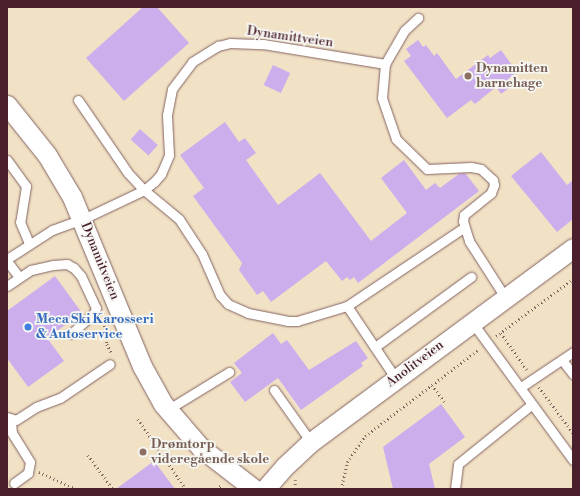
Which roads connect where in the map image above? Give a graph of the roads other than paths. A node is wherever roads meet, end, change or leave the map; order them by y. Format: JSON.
{"nodes":[{"id":1,"x":418,"y":18,"type":"dead end"},
{"id":2,"x":384,"y":64,"type":"junction"},
{"id":3,"x":78,"y":100,"type":"dead end"},
{"id":4,"x":7,"y":105,"type":"edge"},
{"id":5,"x":7,"y":160,"type":"edge"},
{"id":6,"x":144,"y":190,"type":"junction"},
{"id":7,"x":83,"y":219,"type":"junction"},
{"id":8,"x":463,"y":228,"type":"junction"},
{"id":9,"x":29,"y":243,"type":"junction"},
{"id":10,"x":573,"y":248,"type":"edge"},
{"id":11,"x":7,"y":260,"type":"edge"},
{"id":12,"x":19,"y":277,"type":"junction"},
{"id":13,"x":470,"y":277,"type":"dead end"},
{"id":14,"x":7,"y":286,"type":"edge"},
{"id":15,"x":505,"y":297,"type":"junction"},
{"id":16,"x":347,"y":306,"type":"junction"},
{"id":17,"x":472,"y":322,"type":"junction"},
{"id":18,"x":71,"y":334,"type":"dead end"},
{"id":19,"x":375,"y":348,"type":"junction"},
{"id":20,"x":573,"y":352,"type":"edge"},
{"id":21,"x":562,"y":360,"type":"junction"},
{"id":22,"x":110,"y":364,"type":"dead end"},
{"id":23,"x":230,"y":372,"type":"dead end"},
{"id":24,"x":573,"y":374,"type":"edge"},
{"id":25,"x":396,"y":379,"type":"junction"},
{"id":26,"x":521,"y":387,"type":"junction"},
{"id":27,"x":274,"y":390,"type":"dead end"},
{"id":28,"x":532,"y":404,"type":"junction"},
{"id":29,"x":168,"y":410,"type":"junction"},
{"id":30,"x":9,"y":418,"type":"edge"},
{"id":31,"x":311,"y":442,"type":"junction"},
{"id":32,"x":573,"y":460,"type":"edge"},
{"id":33,"x":14,"y":483,"type":"dead end"},
{"id":34,"x":254,"y":489,"type":"edge"},
{"id":35,"x":265,"y":489,"type":"edge"},
{"id":36,"x":455,"y":489,"type":"edge"}],
"edges":[{"from":1,"to":2,"type":"lane"},
{"from":2,"to":6,"type":"lane","name":"Dynamittveien"},
{"from":2,"to":8,"type":"lane"},
{"from":3,"to":6,"type":"lane"},
{"from":4,"to":7,"type":"street","name":"Dynamitveien"},
{"from":5,"to":9,"type":"lane"},
{"from":6,"to":7,"type":"lane","name":"Dynamittveien"},
{"from":6,"to":16,"type":"lane"},
{"from":7,"to":9,"type":"lane","name":"Dynamittveien"},
{"from":7,"to":29,"type":"street","name":"Dynamitveien"},
{"from":8,"to":15,"type":"lane"},
{"from":8,"to":16,"type":"lane"},
{"from":9,"to":11,"type":"lane","name":"Dynamittveien"},
{"from":10,"to":15,"type":"street","name":"Anolitveien"},
{"from":11,"to":12,"type":"lane"},
{"from":12,"to":14,"type":"lane"},
{"from":12,"to":18,"type":"lane"},
{"from":13,"to":19,"type":"lane"},
{"from":15,"to":17,"type":"street","name":"Anolitveien"},
{"from":16,"to":19,"type":"lane"},
{"from":17,"to":25,"type":"street","name":"Anolitveien"},
{"from":17,"to":26,"type":"lane"},
{"from":19,"to":25,"type":"lane"},
{"from":20,"to":21,"type":"lane"},
{"from":21,"to":24,"type":"lane"},
{"from":21,"to":26,"type":"lane"},
{"from":22,"to":30,"type":"lane"},
{"from":23,"to":29,"type":"lane"},
{"from":25,"to":31,"type":"street","name":"Anolitveien"},
{"from":26,"to":28,"type":"lane"},
{"from":27,"to":31,"type":"lane"},
{"from":28,"to":32,"type":"lane"},
{"from":28,"to":36,"type":"lane"},
{"from":29,"to":34,"type":"street","name":"Dynamitveien"},
{"from":30,"to":33,"type":"lane"},
{"from":31,"to":35,"type":"street","name":"Anolitveien"}]}
